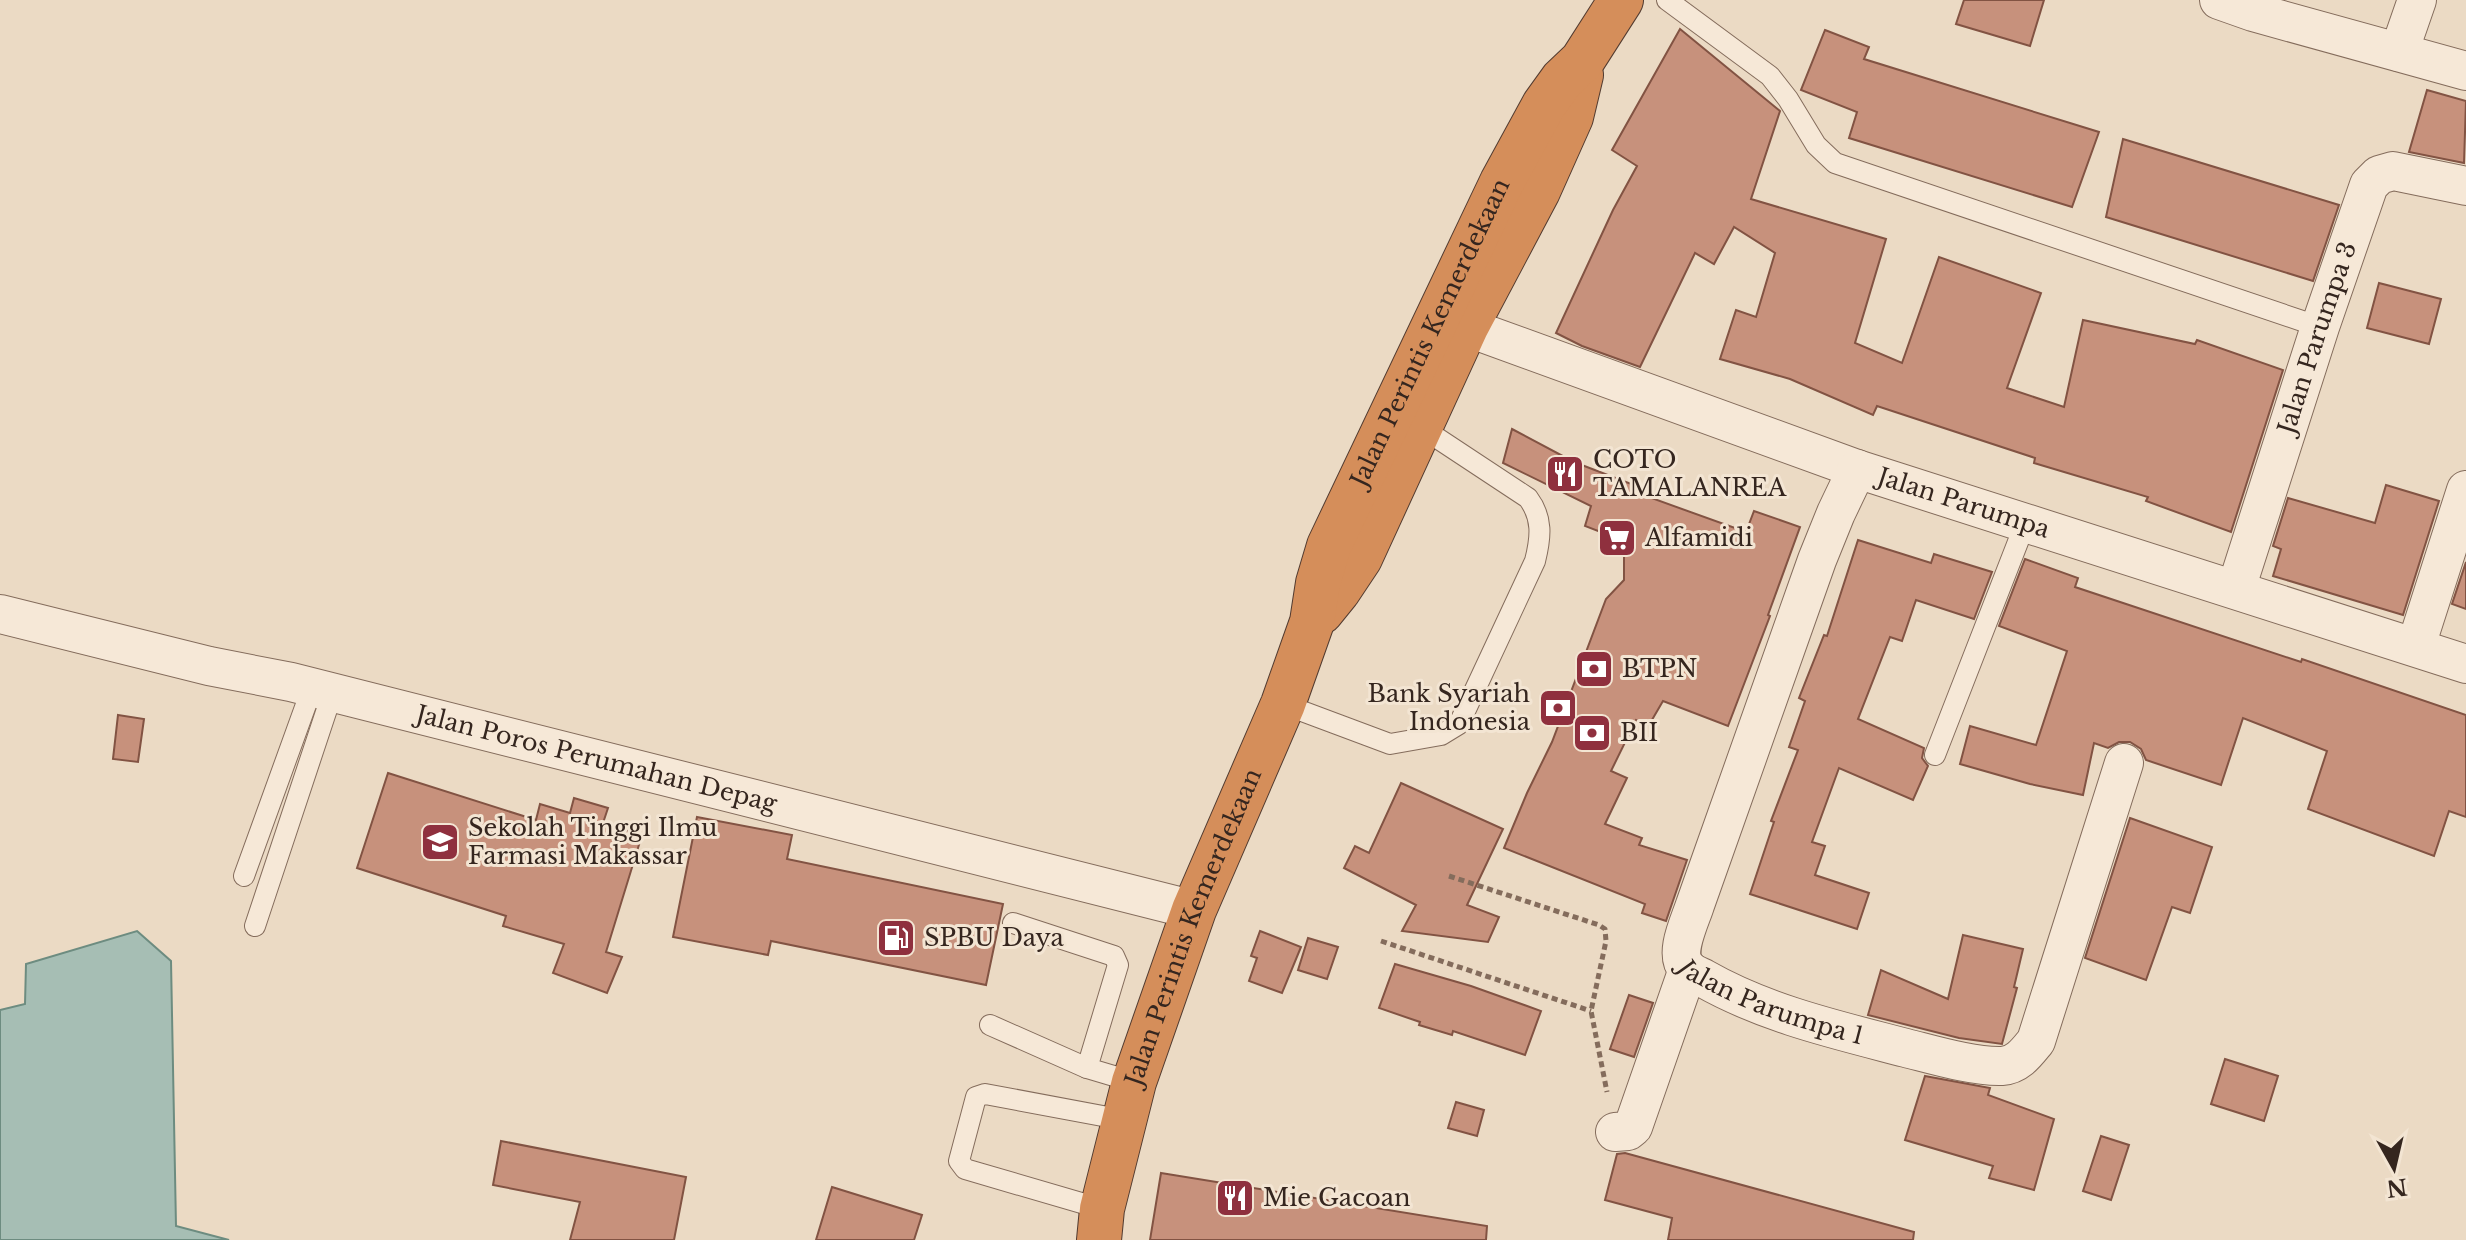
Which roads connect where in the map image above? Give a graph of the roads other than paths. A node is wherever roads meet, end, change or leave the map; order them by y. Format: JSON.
{"nodes":[{"id":1,"x":1621,"y":0,"type":"edge"},
{"id":2,"x":1667,"y":0,"type":"edge"},
{"id":3,"x":2219,"y":0,"type":"edge"},
{"id":4,"x":2417,"y":0,"type":"edge"},
{"id":5,"x":2399,"y":52,"type":"junction"},
{"id":6,"x":1582,"y":61,"type":"junction"},
{"id":7,"x":2466,"y":71,"type":"edge"},
{"id":8,"x":2466,"y":186,"type":"edge"},
{"id":9,"x":1466,"y":327,"type":"junction"},
{"id":10,"x":2320,"y":327,"type":"junction"},
{"id":11,"x":1422,"y":428,"type":"junction"},
{"id":12,"x":1857,"y":469,"type":"junction"},
{"id":13,"x":2466,"y":490,"type":"edge"},
{"id":14,"x":2025,"y":524,"type":"junction"},
{"id":15,"x":2236,"y":589,"type":"junction"},
{"id":16,"x":0,"y":614,"type":"edge"},
{"id":17,"x":1312,"y":622,"type":"junction"},
{"id":18,"x":2416,"y":646,"type":"junction"},
{"id":19,"x":2466,"y":664,"type":"edge"},
{"id":20,"x":322,"y":691,"type":"junction"},
{"id":21,"x":1283,"y":704,"type":"junction"},
{"id":22,"x":1935,"y":755,"type":"dead end"},
{"id":23,"x":2124,"y":763,"type":"dead end"},
{"id":24,"x":244,"y":876,"type":"dead end"},
{"id":25,"x":1194,"y":910,"type":"junction"},
{"id":26,"x":1013,"y":923,"type":"dead end"},
{"id":27,"x":255,"y":926,"type":"dead end"},
{"id":28,"x":1688,"y":969,"type":"junction"},
{"id":29,"x":990,"y":1025,"type":"dead end"},
{"id":30,"x":1087,"y":1068,"type":"junction"},
{"id":31,"x":1129,"y":1101,"type":"junction"},
{"id":32,"x":1615,"y":1132,"type":"road end"},
{"id":33,"x":1101,"y":1225,"type":"edge"}],
"edges":[{"from":1,"to":6,"type":"highway","name":"Jalan Perintis Kemerdekaan"},
{"from":2,"to":10,"type":"lane"},
{"from":3,"to":5,"type":"street"},
{"from":4,"to":5,"type":"street"},
{"from":5,"to":7,"type":"street"},
{"from":6,"to":9,"type":"highway","name":"Jalan Perintis Kemerdekaan"},
{"from":6,"to":17,"type":"highway","name":"Jalan Perintis Kemerdekaan"},
{"from":8,"to":10,"type":"street","name":"Jalan Parumpa 3"},
{"from":9,"to":11,"type":"highway","name":"Jalan Perintis Kemerdekaan"},
{"from":9,"to":12,"type":"street","name":"Jalan Parumpa"},
{"from":10,"to":15,"type":"street","name":"Jalan Parumpa 3"},
{"from":11,"to":17,"type":"highway","name":"Jalan Perintis Kemerdekaan"},
{"from":11,"to":21,"type":"lane"},
{"from":12,"to":14,"type":"street","name":"Jalan Parumpa"},
{"from":12,"to":28,"type":"street","name":"Jalan Parumpa 1"},
{"from":13,"to":18,"type":"street"},
{"from":14,"to":15,"type":"street","name":"Jalan Parumpa"},
{"from":14,"to":22,"type":"lane"},
{"from":15,"to":18,"type":"street","name":"Jalan Parumpa"},
{"from":16,"to":20,"type":"street","name":"Jalan Poros Perumahan Depag"},
{"from":17,"to":21,"type":"highway","name":"Jalan Perintis Kemerdekaan"},
{"from":18,"to":19,"type":"street","name":"Jalan Parumpa"},
{"from":20,"to":24,"type":"lane"},
{"from":20,"to":25,"type":"street","name":"Jalan Poros Perumahan Depag"},
{"from":20,"to":27,"type":"lane"},
{"from":21,"to":25,"type":"highway","name":"Jalan Perintis Kemerdekaan"},
{"from":23,"to":28,"type":"street","name":"Jalan Parumpa 1"},
{"from":25,"to":31,"type":"highway","name":"Jalan Perintis Kemerdekaan"},
{"from":26,"to":30,"type":"lane"},
{"from":28,"to":32,"type":"street"},
{"from":29,"to":30,"type":"lane"},
{"from":30,"to":31,"type":"lane"},
{"from":31,"to":33,"type":"highway","name":"Jalan Perintis Kemerdekaan"},
{"from":31,"to":33,"type":"lane"}]}
